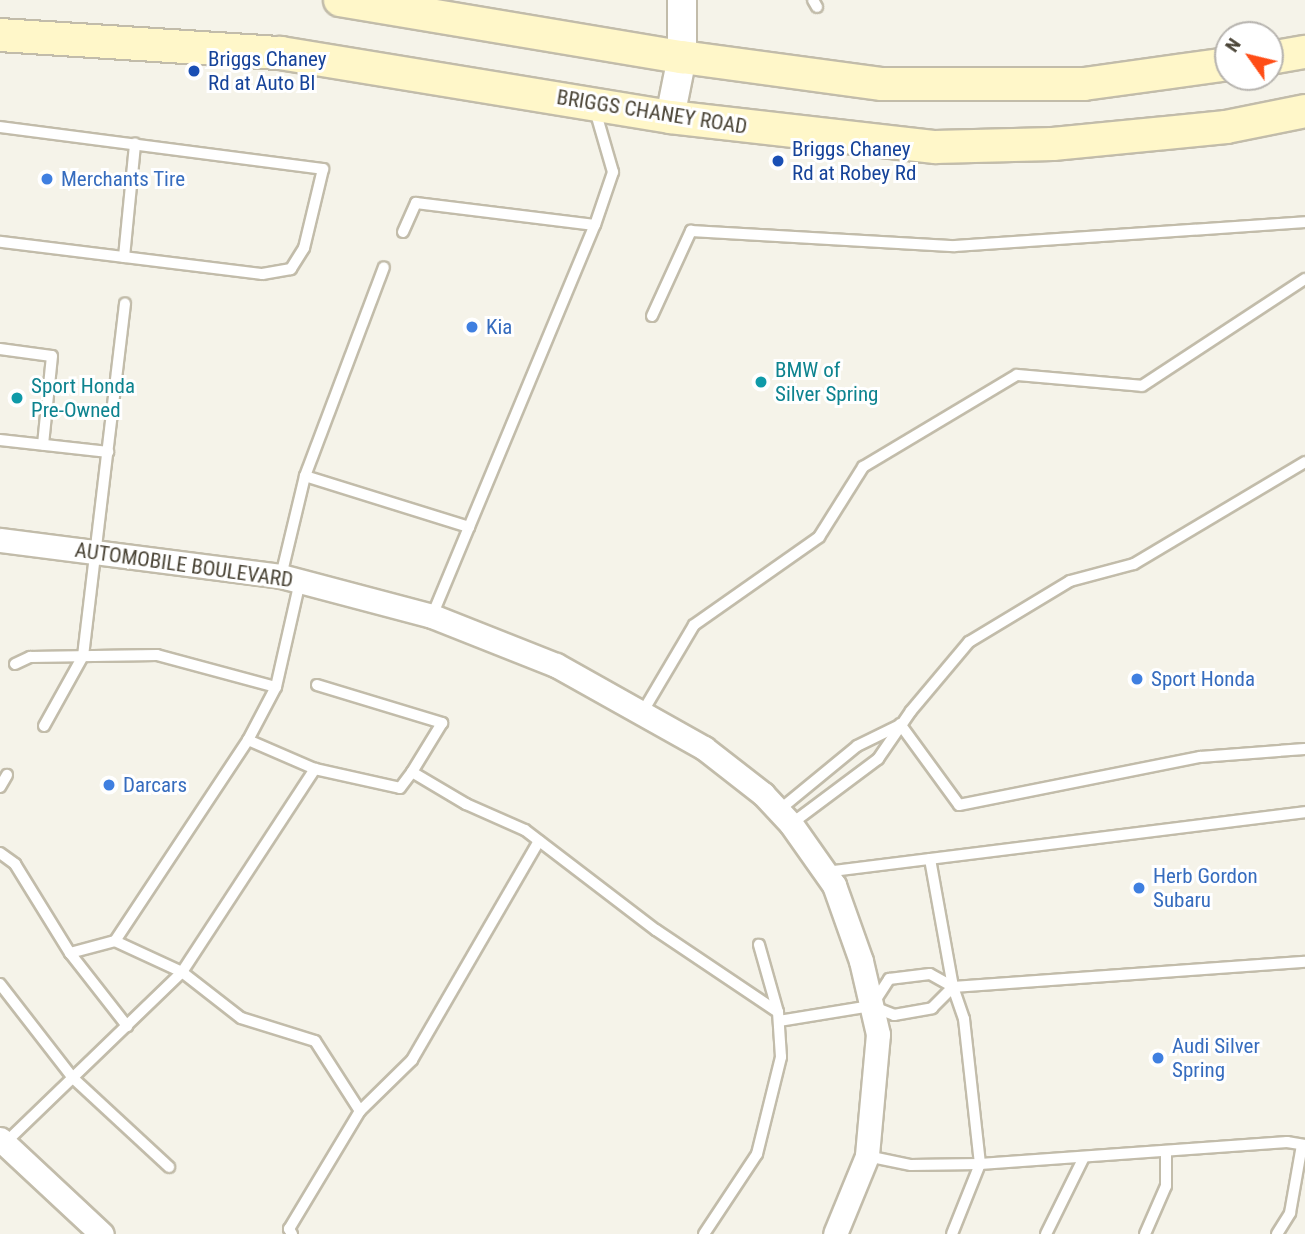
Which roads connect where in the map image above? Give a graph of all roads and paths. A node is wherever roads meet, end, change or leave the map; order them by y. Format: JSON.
{"nodes":[{"id":1,"x":340,"y":0,"type":"edge"},
{"id":2,"x":682,"y":0,"type":"edge"},
{"id":3,"x":0,"y":36,"type":"edge"},
{"id":4,"x":1305,"y":52,"type":"edge"},
{"id":5,"x":1284,"y":56,"type":"edge"},
{"id":6,"x":682,"y":57,"type":"junction"},
{"id":7,"x":1214,"y":66,"type":"edge"},
{"id":8,"x":594,"y":104,"type":"junction"},
{"id":9,"x":1305,"y":111,"type":"edge"},
{"id":10,"x":670,"y":117,"type":"junction"},
{"id":11,"x":0,"y":127,"type":"edge"},
{"id":12,"x":135,"y":144,"type":"junction"},
{"id":13,"x":1305,"y":222,"type":"edge"},
{"id":14,"x":596,"y":225,"type":"junction"},
{"id":15,"x":402,"y":232,"type":"dead end"},
{"id":16,"x":0,"y":242,"type":"edge"},
{"id":17,"x":124,"y":257,"type":"junction"},
{"id":18,"x":384,"y":267,"type":"dead end"},
{"id":19,"x":1305,"y":279,"type":"edge"},
{"id":20,"x":125,"y":303,"type":"dead end"},
{"id":21,"x":652,"y":316,"type":"dead end"},
{"id":22,"x":0,"y":349,"type":"edge"},
{"id":23,"x":0,"y":440,"type":"edge"},
{"id":24,"x":43,"y":445,"type":"junction"},
{"id":25,"x":108,"y":452,"type":"junction"},
{"id":26,"x":1305,"y":462,"type":"edge"},
{"id":27,"x":305,"y":476,"type":"junction"},
{"id":28,"x":469,"y":527,"type":"junction"},
{"id":29,"x":0,"y":540,"type":"edge"},
{"id":30,"x":97,"y":552,"type":"junction"},
{"id":31,"x":290,"y":578,"type":"junction"},
{"id":32,"x":432,"y":616,"type":"junction"},
{"id":33,"x":83,"y":656,"type":"junction"},
{"id":34,"x":15,"y":664,"type":"dead end"},
{"id":35,"x":317,"y":685,"type":"dead end"},
{"id":36,"x":276,"y":687,"type":"junction"},
{"id":37,"x":642,"y":713,"type":"junction"},
{"id":38,"x":900,"y":724,"type":"junction"},
{"id":39,"x":44,"y":726,"type":"dead end"},
{"id":40,"x":248,"y":740,"type":"junction"},
{"id":41,"x":1305,"y":749,"type":"edge"},
{"id":42,"x":315,"y":769,"type":"junction"},
{"id":43,"x":412,"y":772,"type":"junction"},
{"id":44,"x":7,"y":775,"type":"dead end"},
{"id":45,"x":0,"y":787,"type":"edge"},
{"id":46,"x":1305,"y":812,"type":"edge"},
{"id":47,"x":785,"y":818,"type":"junction"},
{"id":48,"x":539,"y":841,"type":"junction"},
{"id":49,"x":0,"y":853,"type":"edge"},
{"id":50,"x":930,"y":859,"type":"junction"},
{"id":51,"x":825,"y":872,"type":"junction"},
{"id":52,"x":115,"y":941,"type":"junction"},
{"id":53,"x":759,"y":946,"type":"dead end"},
{"id":54,"x":70,"y":953,"type":"junction"},
{"id":55,"x":1305,"y":962,"type":"edge"},
{"id":56,"x":182,"y":972,"type":"junction"},
{"id":57,"x":0,"y":984,"type":"edge"},
{"id":58,"x":953,"y":987,"type":"junction"},
{"id":59,"x":871,"y":1006,"type":"junction"},
{"id":60,"x":779,"y":1017,"type":"junction"},
{"id":61,"x":127,"y":1026,"type":"junction"},
{"id":62,"x":73,"y":1078,"type":"junction"},
{"id":63,"x":360,"y":1111,"type":"junction"},
{"id":64,"x":2,"y":1144,"type":"edge"},
{"id":65,"x":1304,"y":1145,"type":"edge"},
{"id":66,"x":1166,"y":1151,"type":"junction"},
{"id":67,"x":867,"y":1156,"type":"junction"},
{"id":68,"x":1084,"y":1157,"type":"junction"},
{"id":69,"x":980,"y":1164,"type":"junction"},
{"id":70,"x":169,"y":1167,"type":"dead end"},
{"id":71,"x":102,"y":1234,"type":"edge"},
{"id":72,"x":292,"y":1234,"type":"edge"},
{"id":73,"x":705,"y":1234,"type":"edge"},
{"id":74,"x":835,"y":1234,"type":"edge"},
{"id":75,"x":952,"y":1234,"type":"edge"},
{"id":76,"x":1046,"y":1234,"type":"edge"},
{"id":77,"x":1145,"y":1234,"type":"edge"},
{"id":78,"x":1276,"y":1234,"type":"edge"}],
"edges":[{"from":1,"to":6,"type":"main road"},
{"from":2,"to":6,"type":"street"},
{"from":3,"to":8,"type":"main road","name":"BRIGGS CHANEY ROAD"},
{"from":4,"to":5,"type":"main road"},
{"from":6,"to":7,"type":"main road"},
{"from":6,"to":10,"type":"street"},
{"from":8,"to":10,"type":"main road","name":"BRIGGS CHANEY ROAD"},
{"from":8,"to":14,"type":"lane"},
{"from":9,"to":10,"type":"main road","name":"BRIGGS CHANEY ROAD"},
{"from":11,"to":12,"type":"lane"},
{"from":12,"to":17,"type":"lane"},
{"from":12,"to":17,"type":"lane"},
{"from":13,"to":21,"type":"lane"},
{"from":14,"to":15,"type":"lane"},
{"from":14,"to":28,"type":"lane"},
{"from":16,"to":17,"type":"lane"},
{"from":18,"to":27,"type":"lane"},
{"from":19,"to":37,"type":"lane"},
{"from":20,"to":25,"type":"lane"},
{"from":22,"to":24,"type":"lane"},
{"from":23,"to":24,"type":"lane"},
{"from":24,"to":25,"type":"lane"},
{"from":25,"to":30,"type":"lane"},
{"from":26,"to":38,"type":"lane"},
{"from":27,"to":28,"type":"lane"},
{"from":27,"to":31,"type":"lane"},
{"from":28,"to":32,"type":"lane"},
{"from":29,"to":30,"type":"street","name":"AUTOMOBILE BOULEVARD"},
{"from":30,"to":31,"type":"street","name":"AUTOMOBILE BOULEVARD"},
{"from":30,"to":33,"type":"lane"},
{"from":31,"to":32,"type":"street","name":"AUTOMOBILE BOULEVARD"},
{"from":31,"to":36,"type":"lane"},
{"from":32,"to":37,"type":"street","name":"AUTOMOBILE BOULEVARD"},
{"from":33,"to":34,"type":"lane"},
{"from":33,"to":36,"type":"lane"},
{"from":33,"to":39,"type":"lane"},
{"from":35,"to":43,"type":"lane"},
{"from":36,"to":40,"type":"lane"},
{"from":37,"to":47,"type":"street","name":"AUTOMOBILE BOULEVARD"},
{"from":38,"to":41,"type":"lane"},
{"from":38,"to":47,"type":"lane"},
{"from":38,"to":47,"type":"lane"},
{"from":40,"to":42,"type":"lane"},
{"from":40,"to":52,"type":"lane"},
{"from":42,"to":43,"type":"lane"},
{"from":42,"to":56,"type":"lane"},
{"from":43,"to":48,"type":"lane"},
{"from":44,"to":45,"type":"lane"},
{"from":46,"to":50,"type":"lane"},
{"from":47,"to":51,"type":"street","name":"AUTOMOBILE BOULEVARD"},
{"from":48,"to":60,"type":"lane"},
{"from":48,"to":63,"type":"lane"},
{"from":49,"to":54,"type":"lane"},
{"from":50,"to":51,"type":"lane"},
{"from":50,"to":58,"type":"lane"},
{"from":51,"to":59,"type":"street","name":"AUTOMOBILE BOULEVARD"},
{"from":52,"to":54,"type":"lane"},
{"from":52,"to":56,"type":"lane"},
{"from":53,"to":60,"type":"lane"},
{"from":54,"to":61,"type":"lane"},
{"from":55,"to":58,"type":"lane"},
{"from":56,"to":61,"type":"lane"},
{"from":56,"to":63,"type":"lane"},
{"from":57,"to":62,"type":"lane"},
{"from":58,"to":59,"type":"lane"},
{"from":58,"to":59,"type":"lane"},
{"from":58,"to":69,"type":"lane"},
{"from":59,"to":60,"type":"lane"},
{"from":59,"to":67,"type":"street","name":"AUTOMOBILE BOULEVARD"},
{"from":60,"to":73,"type":"lane"},
{"from":61,"to":62,"type":"lane"},
{"from":62,"to":64,"type":"lane"},
{"from":62,"to":70,"type":"lane"},
{"from":63,"to":72,"type":"lane"},
{"from":64,"to":71,"type":"street"},
{"from":65,"to":66,"type":"lane"},
{"from":65,"to":78,"type":"lane"},
{"from":66,"to":68,"type":"lane"},
{"from":66,"to":77,"type":"lane"},
{"from":67,"to":69,"type":"lane"},
{"from":67,"to":74,"type":"street","name":"AUTOMOBILE BOULEVARD"},
{"from":68,"to":69,"type":"lane"},
{"from":68,"to":76,"type":"lane"},
{"from":69,"to":75,"type":"lane"}]}
